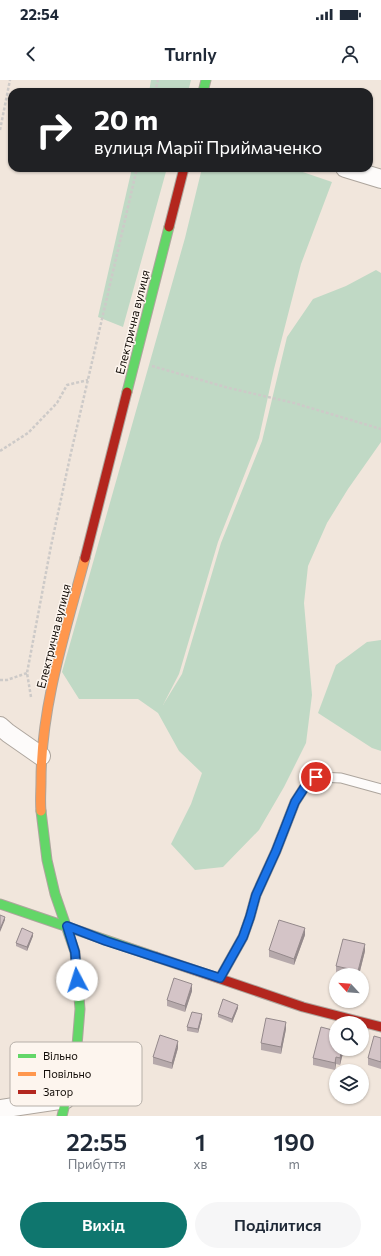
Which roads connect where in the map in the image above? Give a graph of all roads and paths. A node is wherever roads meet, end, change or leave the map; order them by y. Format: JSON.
{"nodes":[{"id":1,"x":8,"y":90,"type":"edge"},
{"id":2,"x":0,"y":130,"type":"edge"},
{"id":3,"x":137,"y":172,"type":"edge"},
{"id":4,"x":183,"y":172,"type":"edge"},
{"id":5,"x":358,"y":172,"type":"edge"},
{"id":6,"x":381,"y":179,"type":"edge"},
{"id":7,"x":135,"y":361,"type":"junction"},
{"id":8,"x":88,"y":380,"type":"junction"},
{"id":9,"x":381,"y":429,"type":"edge"},
{"id":10,"x":0,"y":451,"type":"edge"},
{"id":11,"x":27,"y":673,"type":"junction"},
{"id":12,"x":0,"y":680,"type":"edge"},
{"id":13,"x":32,"y":703,"type":"dead end"},
{"id":14,"x":0,"y":726,"type":"edge"},
{"id":15,"x":41,"y":756,"type":"junction"},
{"id":16,"x":381,"y":789,"type":"edge"},
{"id":17,"x":0,"y":904,"type":"edge"},
{"id":18,"x":67,"y":926,"type":"junction"},
{"id":19,"x":220,"y":978,"type":"junction"},
{"id":20,"x":381,"y":1027,"type":"edge"},
{"id":21,"x":77,"y":1042,"type":"edge"},
{"id":22,"x":64,"y":1108,"type":"edge"},
{"id":23,"x":0,"y":1109,"type":"edge"}],
"edges":[{"from":1,"to":2,"type":"path"},
{"from":3,"to":8,"type":"path"},
{"from":4,"to":7,"type":"street","name":"Електрична вулиця"},
{"from":5,"to":6,"type":"street"},
{"from":7,"to":9,"type":"path"},
{"from":7,"to":15,"type":"street","name":"Електрична вулиця"},
{"from":8,"to":10,"type":"path"},
{"from":8,"to":11,"type":"path"},
{"from":11,"to":12,"type":"path"},
{"from":11,"to":13,"type":"path"},
{"from":14,"to":15,"type":"street"},
{"from":15,"to":18,"type":"street","name":"Електрична вулиця"},
{"from":16,"to":19,"type":"lane"},
{"from":17,"to":18,"type":"street"},
{"from":18,"to":19,"type":"street"},
{"from":18,"to":21,"type":"street","name":"Електрична вулиця"},
{"from":19,"to":20,"type":"street"},
{"from":22,"to":23,"type":"street"}]}
